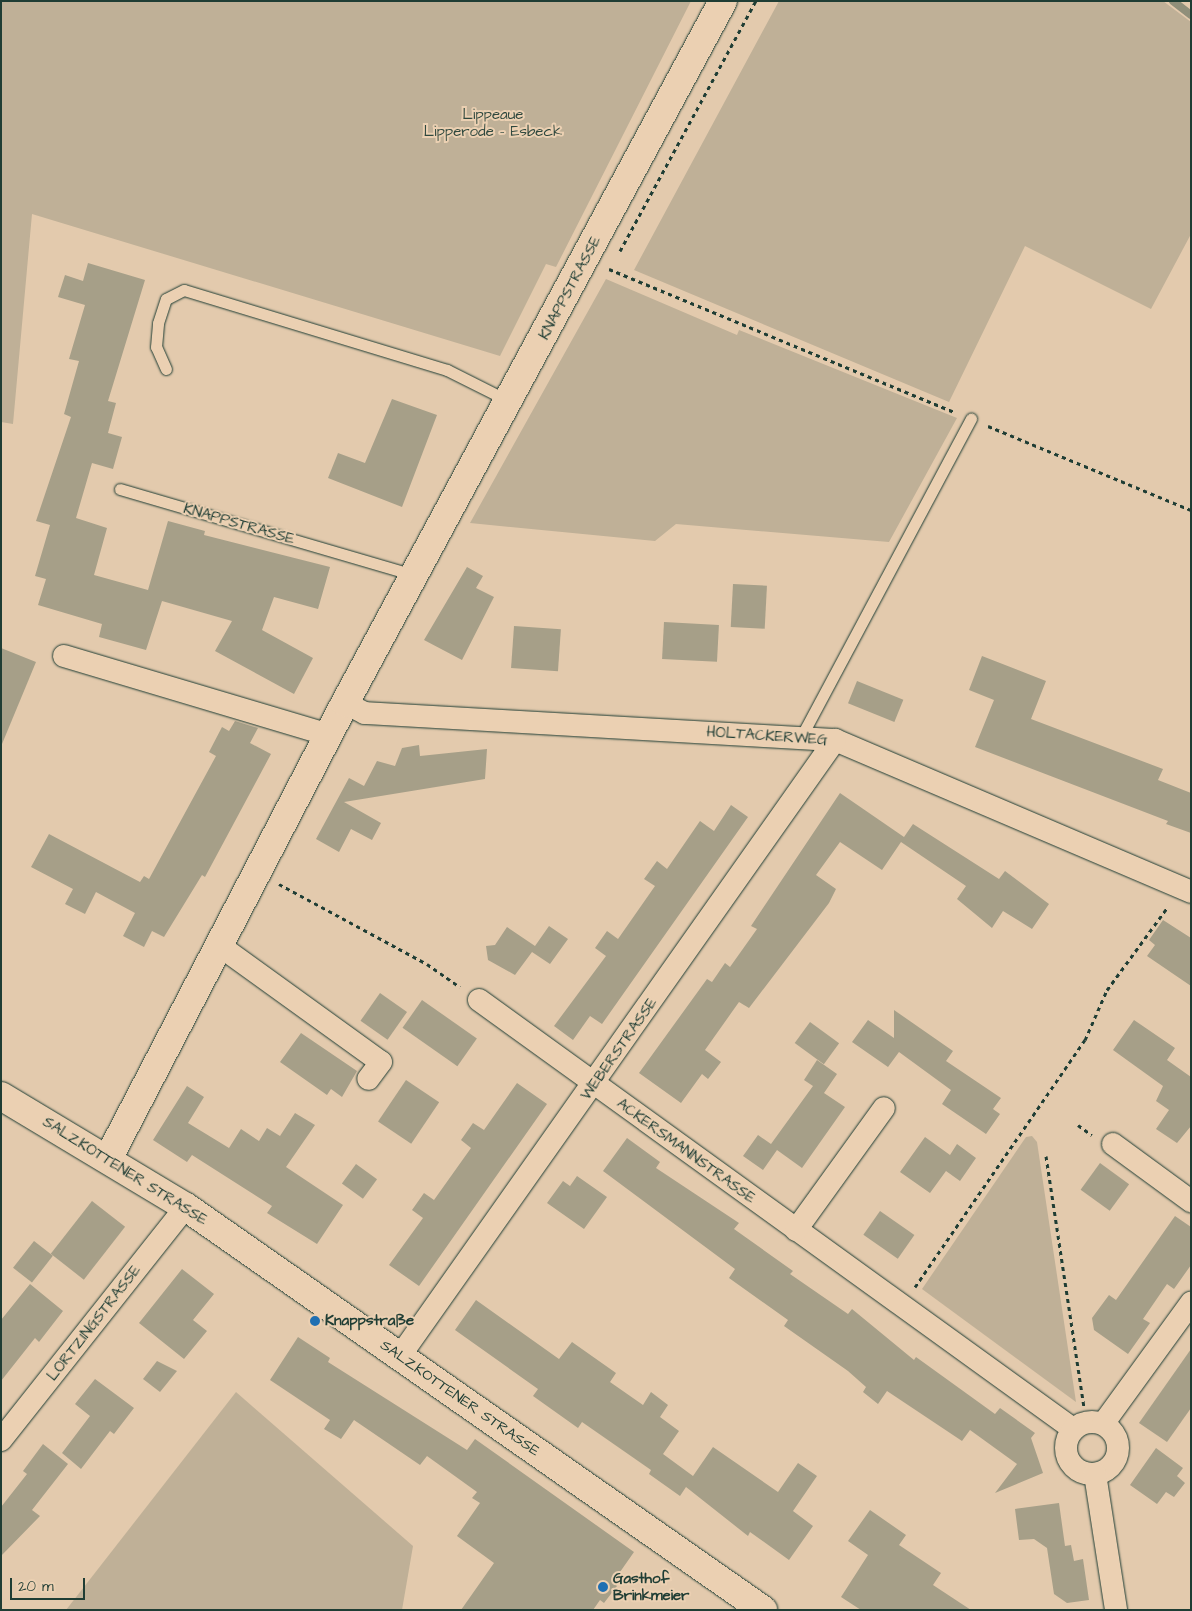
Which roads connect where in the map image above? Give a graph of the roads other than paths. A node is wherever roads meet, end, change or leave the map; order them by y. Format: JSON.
{"nodes":[{"id":1,"x":724,"y":1,"type":"edge"},
{"id":2,"x":166,"y":369,"type":"dead end"},
{"id":3,"x":509,"y":401,"type":"junction"},
{"id":4,"x":971,"y":419,"type":"road end"},
{"id":5,"x":120,"y":489,"type":"dead end"},
{"id":6,"x":416,"y":575,"type":"junction"},
{"id":7,"x":64,"y":656,"type":"dead end"},
{"id":8,"x":345,"y":703,"type":"junction"},
{"id":9,"x":329,"y":736,"type":"junction"},
{"id":10,"x":801,"y":737,"type":"junction"},
{"id":11,"x":835,"y":740,"type":"junction"},
{"id":12,"x":1186,"y":891,"type":"edge"},
{"id":13,"x":220,"y":946,"type":"junction"},
{"id":14,"x":479,"y":1000,"type":"road end"},
{"id":15,"x":368,"y":1079,"type":"dead end"},
{"id":16,"x":594,"y":1084,"type":"junction"},
{"id":17,"x":1,"y":1096,"type":"edge"},
{"id":18,"x":884,"y":1108,"type":"dead end"},
{"id":19,"x":1113,"y":1144,"type":"dead end"},
{"id":20,"x":109,"y":1158,"type":"junction"},
{"id":21,"x":1191,"y":1201,"type":"edge"},
{"id":22,"x":186,"y":1207,"type":"junction"},
{"id":23,"x":796,"y":1230,"type":"junction"},
{"id":24,"x":1191,"y":1303,"type":"edge"},
{"id":25,"x":400,"y":1356,"type":"junction"},
{"id":26,"x":1088,"y":1425,"type":"junction"},
{"id":27,"x":1,"y":1440,"type":"edge"},
{"id":28,"x":1094,"y":1474,"type":"junction"},
{"id":29,"x":763,"y":1610,"type":"edge"},
{"id":30,"x":1116,"y":1610,"type":"edge"}],
"edges":[{"from":1,"to":3,"type":"street","name":"KNAPPSTRASSE"},
{"from":2,"to":3,"type":"lane"},
{"from":3,"to":6,"type":"street","name":"KNAPPSTRASSE"},
{"from":4,"to":10,"type":"lane"},
{"from":5,"to":6,"type":"lane","name":"KNAPPSTRASSE"},
{"from":6,"to":8,"type":"street","name":"KNAPPSTRASSE"},
{"from":7,"to":9,"type":"street"},
{"from":8,"to":9,"type":"street","name":"KNAPPSTRASSE"},
{"from":8,"to":10,"type":"street","name":"HOLTACKERWEG"},
{"from":9,"to":13,"type":"street","name":"KNAPPSTRASSE"},
{"from":10,"to":11,"type":"street","name":"HOLTACKERWEG"},
{"from":11,"to":12,"type":"street","name":"HOLTACKERWEG"},
{"from":11,"to":16,"type":"street","name":"WEBERSTRASSE"},
{"from":13,"to":15,"type":"street"},
{"from":13,"to":20,"type":"street","name":"KNAPPSTRASSE"},
{"from":14,"to":16,"type":"street","name":"ACKERSMANNSTRASSE"},
{"from":16,"to":23,"type":"street","name":"ACKERSMANNSTRASSE"},
{"from":16,"to":25,"type":"street","name":"WEBERSTRASSE"},
{"from":17,"to":20,"type":"street","name":"SALZKOTTENER STRASSE"},
{"from":18,"to":23,"type":"street"},
{"from":19,"to":21,"type":"street"},
{"from":20,"to":22,"type":"street","name":"SALZKOTTENER STRASSE"},
{"from":22,"to":25,"type":"street","name":"SALZKOTTENER STRASSE"},
{"from":22,"to":27,"type":"street","name":"LORTZINGSTRASSE"},
{"from":23,"to":26,"type":"street","name":"ACKERSMANNSTRASSE"},
{"from":24,"to":26,"type":"street"},
{"from":25,"to":29,"type":"street","name":"SALZKOTTENER STRASSE"},
{"from":26,"to":28,"type":"street"},
{"from":26,"to":28,"type":"street","name":"ACKERSMANNSTRASSE"},
{"from":28,"to":30,"type":"street"}]}
